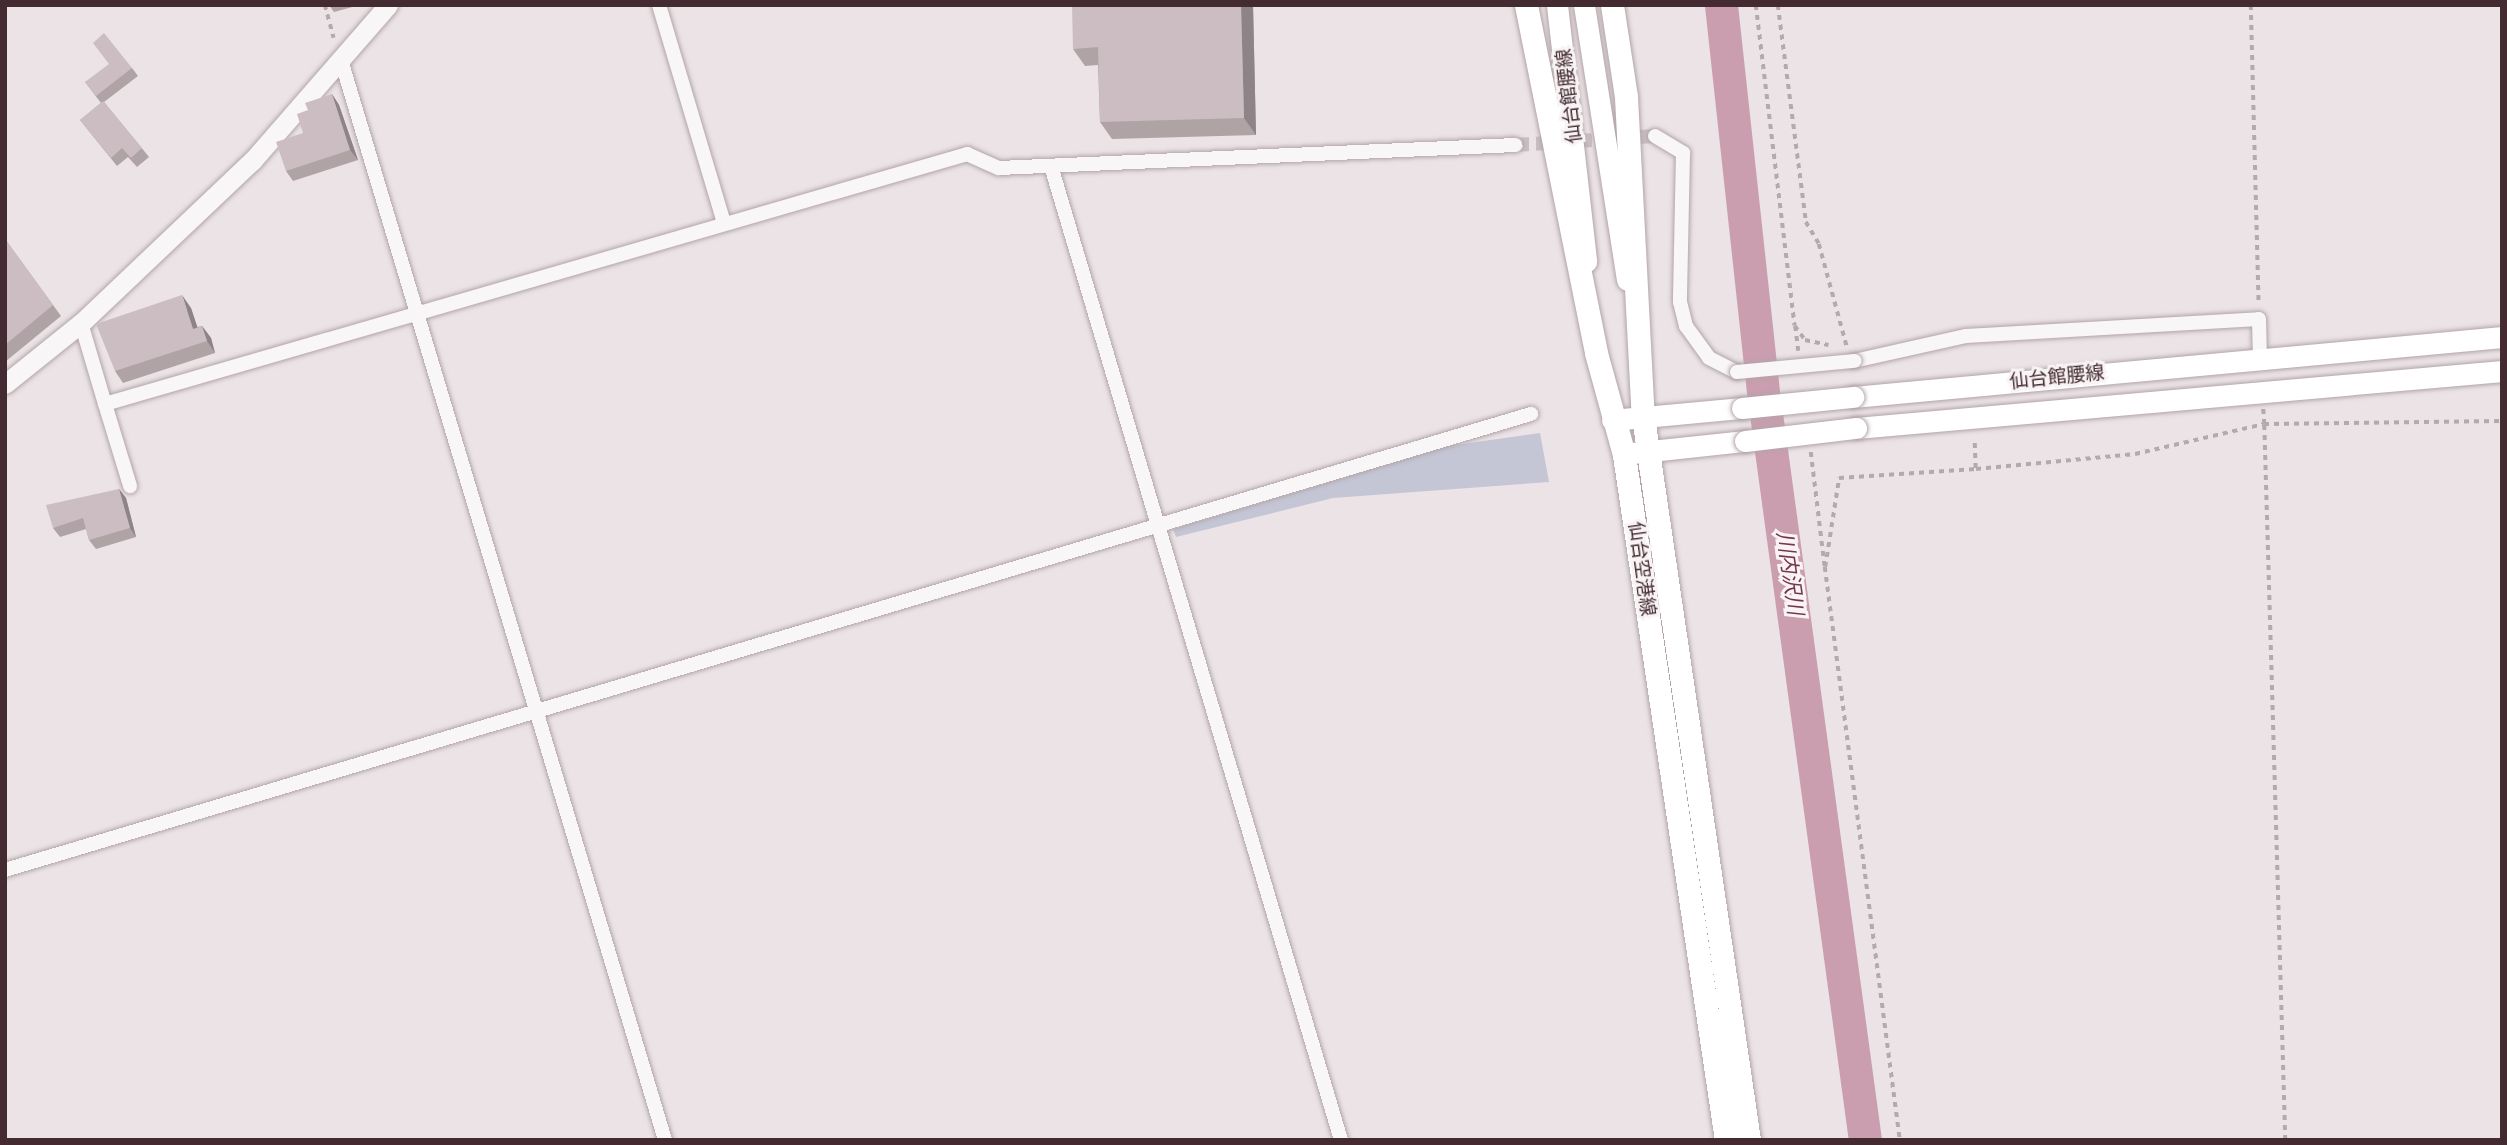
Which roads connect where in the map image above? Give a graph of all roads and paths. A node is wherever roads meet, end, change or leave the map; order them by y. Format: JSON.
{"nodes":[{"id":1,"x":325,"y":5,"type":"edge"},
{"id":2,"x":388,"y":5,"type":"edge"},
{"id":3,"x":659,"y":5,"type":"edge"},
{"id":4,"x":1526,"y":5,"type":"edge"},
{"id":5,"x":1557,"y":5,"type":"edge"},
{"id":6,"x":1584,"y":5,"type":"edge"},
{"id":7,"x":1612,"y":5,"type":"edge"},
{"id":8,"x":1756,"y":5,"type":"edge"},
{"id":9,"x":1778,"y":5,"type":"edge"},
{"id":10,"x":2251,"y":5,"type":"edge"},
{"id":11,"x":341,"y":60,"type":"junction"},
{"id":12,"x":1656,"y":136,"type":"tunnel mouth"},
{"id":13,"x":1515,"y":145,"type":"tunnel mouth"},
{"id":14,"x":1051,"y":166,"type":"junction"},
{"id":15,"x":723,"y":220,"type":"junction"},
{"id":16,"x":414,"y":311,"type":"junction"},
{"id":17,"x":2259,"y":319,"type":"junction"},
{"id":18,"x":81,"y":323,"type":"junction"},
{"id":19,"x":1795,"y":326,"type":"dead end"},
{"id":20,"x":2502,"y":337,"type":"edge"},
{"id":21,"x":1638,"y":348,"type":"junction"},
{"id":22,"x":1595,"y":353,"type":"junction"},
{"id":23,"x":1851,"y":354,"type":"junction"},
{"id":24,"x":2260,"y":360,"type":"junction"},
{"id":25,"x":2502,"y":371,"type":"edge"},
{"id":26,"x":5,"y":384,"type":"edge"},
{"id":27,"x":2262,"y":390,"type":"junction"},
{"id":28,"x":105,"y":404,"type":"junction"},
{"id":29,"x":1531,"y":414,"type":"dead end"},
{"id":30,"x":1643,"y":417,"type":"junction"},
{"id":31,"x":1612,"y":420,"type":"junction"},
{"id":32,"x":2502,"y":421,"type":"edge"},
{"id":33,"x":2264,"y":424,"type":"junction"},
{"id":34,"x":1975,"y":443,"type":"dead end"},
{"id":35,"x":1649,"y":450,"type":"junction"},
{"id":36,"x":1624,"y":455,"type":"junction"},
{"id":37,"x":130,"y":486,"type":"dead end"},
{"id":38,"x":1159,"y":526,"type":"junction"},
{"id":39,"x":1825,"y":567,"type":"dead end"},
{"id":40,"x":538,"y":712,"type":"junction"},
{"id":41,"x":5,"y":870,"type":"edge"},
{"id":42,"x":665,"y":1140,"type":"edge"},
{"id":43,"x":1341,"y":1140,"type":"edge"},
{"id":44,"x":1726,"y":1140,"type":"edge"},
{"id":45,"x":1749,"y":1140,"type":"edge"},
{"id":46,"x":1900,"y":1140,"type":"edge"},
{"id":47,"x":2285,"y":1140,"type":"edge"}],
"edges":[{"from":1,"to":11,"type":"path"},
{"from":2,"to":11,"type":"street"},
{"from":3,"to":15,"type":"street"},
{"from":4,"to":22,"type":"main road","name":"仙台空港線"},
{"from":5,"to":22,"type":"main road","name":"仙台館腰線"},
{"from":6,"to":21,"type":"main road","name":"仙台館腰線"},
{"from":7,"to":21,"type":"main road","name":"仙台空港線"},
{"from":8,"to":19,"type":"path"},
{"from":9,"to":23,"type":"path"},
{"from":10,"to":17,"type":"path"},
{"from":11,"to":16,"type":"street"},
{"from":11,"to":18,"type":"street"},
{"from":12,"to":23,"type":"street","bridge":true},
{"from":13,"to":14,"type":"street"},
{"from":14,"to":15,"type":"street"},
{"from":14,"to":38,"type":"street"},
{"from":15,"to":16,"type":"street"},
{"from":16,"to":28,"type":"street"},
{"from":16,"to":40,"type":"street"},
{"from":17,"to":23,"type":"street"},
{"from":17,"to":24,"type":"street"},
{"from":18,"to":26,"type":"street"},
{"from":18,"to":28,"type":"street"},
{"from":20,"to":24,"type":"main road","name":"仙台館腰線"},
{"from":21,"to":30,"type":"main road","name":"仙台空港線"},
{"from":22,"to":31,"type":"main road","name":"仙台空港線"},
{"from":24,"to":30,"type":"main road","name":"仙台館腰線","bridge":true},
{"from":25,"to":27,"type":"main road","name":"仙台館腰線"},
{"from":27,"to":33,"type":"path"},
{"from":27,"to":35,"type":"main road","name":"仙台館腰線","bridge":true},
{"from":28,"to":37,"type":"street"},
{"from":29,"to":38,"type":"street"},
{"from":30,"to":31,"type":"main road","name":"仙台館腰線"},
{"from":30,"to":35,"type":"main road","name":"仙台空港線"},
{"from":31,"to":36,"type":"main road","name":"仙台空港線"},
{"from":32,"to":33,"type":"path"},
{"from":33,"to":34,"type":"path"},
{"from":33,"to":47,"type":"path"},
{"from":35,"to":36,"type":"main road","name":"仙台館腰線"},
{"from":35,"to":45,"type":"main road","name":"仙台空港線"},
{"from":36,"to":44,"type":"main road","name":"仙台空港線"},
{"from":38,"to":40,"type":"street"},
{"from":38,"to":43,"type":"street"},
{"from":39,"to":46,"type":"path"},
{"from":40,"to":41,"type":"street"},
{"from":40,"to":42,"type":"street"}]}
